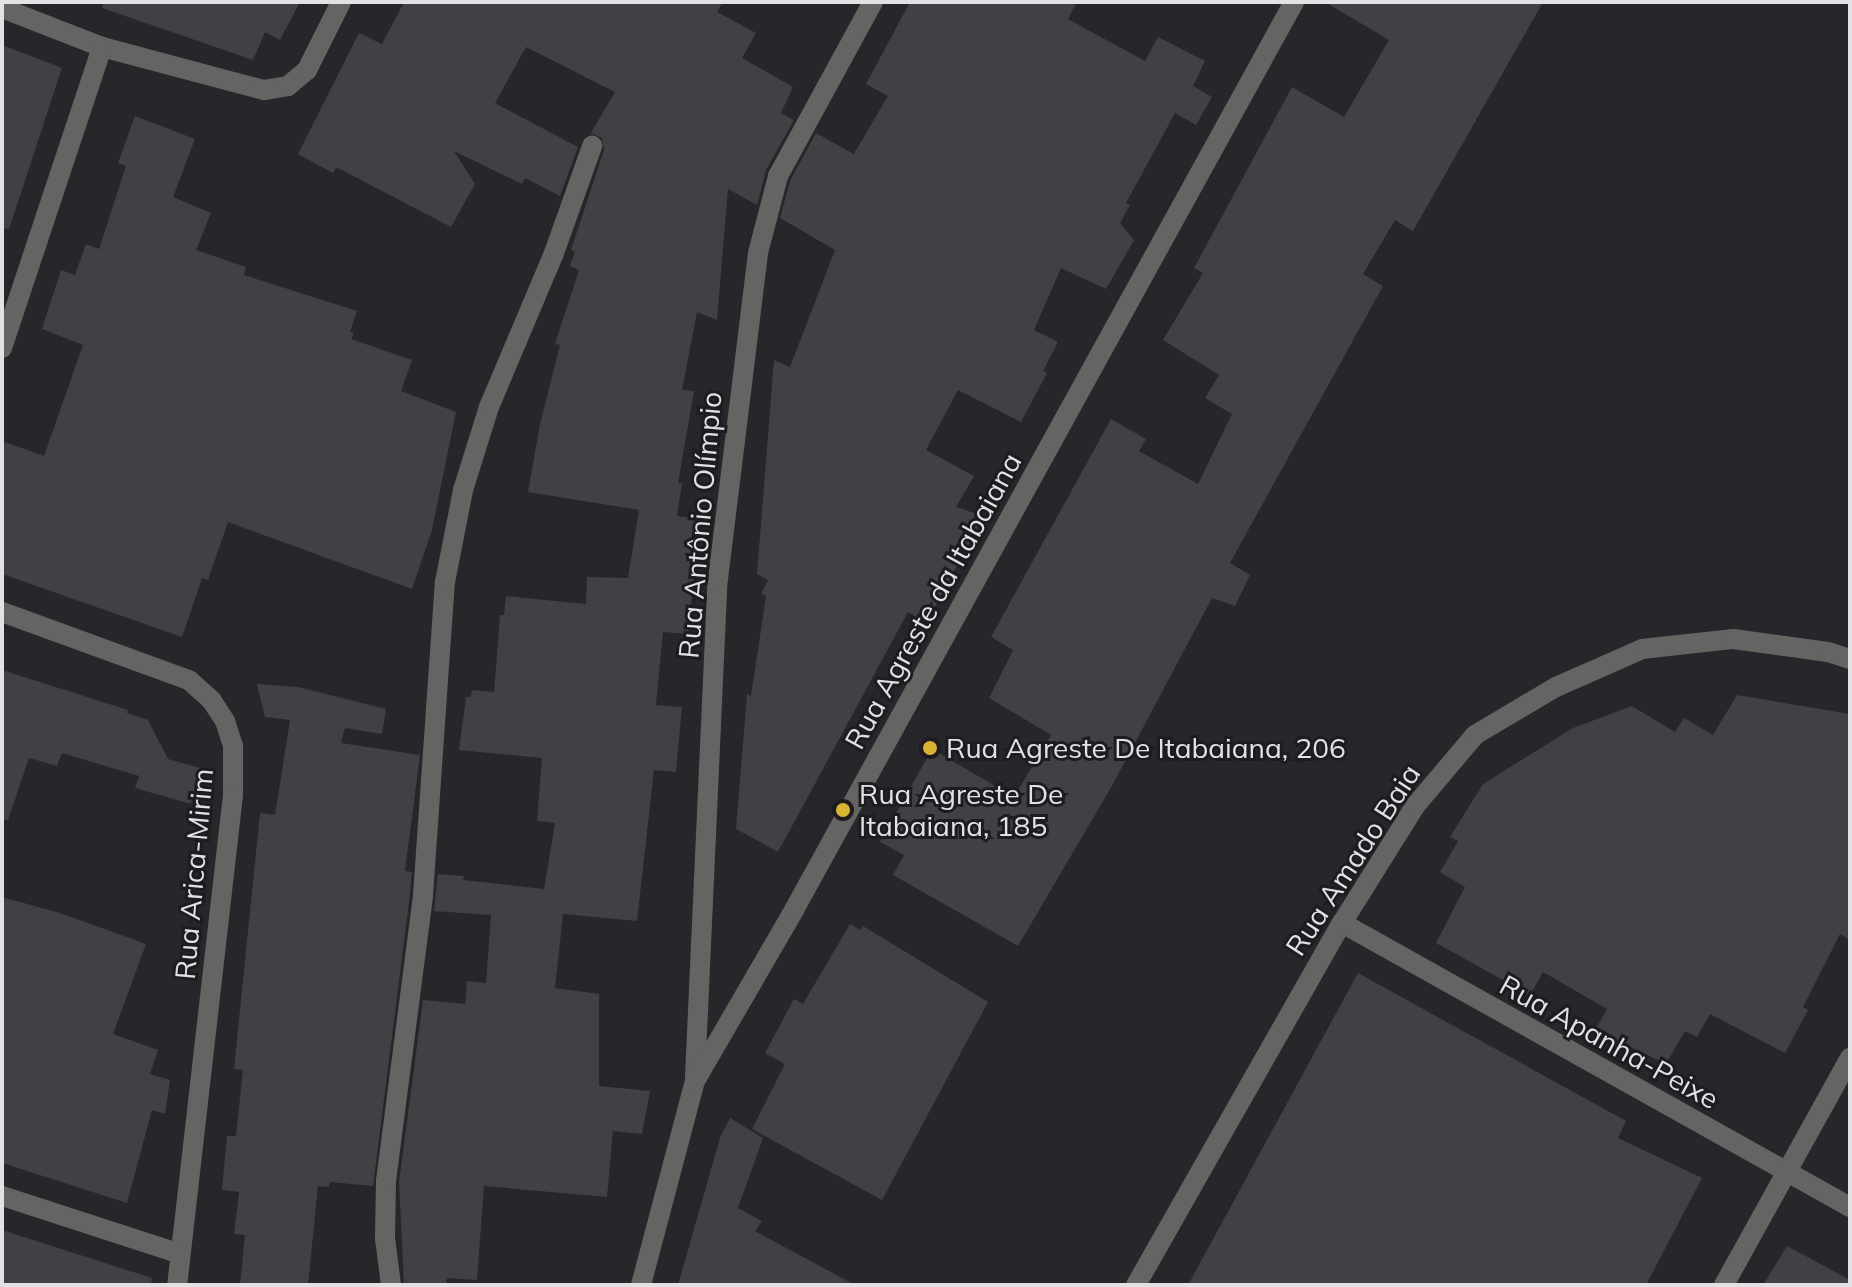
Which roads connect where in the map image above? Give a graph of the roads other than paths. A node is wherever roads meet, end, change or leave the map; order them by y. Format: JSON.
{"nodes":[{"id":1,"x":341,"y":2,"type":"edge"},
{"id":2,"x":873,"y":2,"type":"edge"},
{"id":3,"x":1294,"y":2,"type":"edge"},
{"id":4,"x":2,"y":8,"type":"edge"},
{"id":5,"x":102,"y":47,"type":"junction"},
{"id":6,"x":592,"y":146,"type":"dead end"},
{"id":7,"x":2,"y":348,"type":"edge"},
{"id":8,"x":2,"y":612,"type":"edge"},
{"id":9,"x":1850,"y":659,"type":"edge"},
{"id":10,"x":1342,"y":923,"type":"junction"},
{"id":11,"x":1850,"y":1058,"type":"edge"},
{"id":12,"x":695,"y":1081,"type":"junction"},
{"id":13,"x":1787,"y":1173,"type":"junction"},
{"id":14,"x":2,"y":1196,"type":"edge"},
{"id":15,"x":1850,"y":1207,"type":"edge"},
{"id":16,"x":180,"y":1254,"type":"junction"},
{"id":17,"x":177,"y":1285,"type":"edge"},
{"id":18,"x":391,"y":1285,"type":"edge"},
{"id":19,"x":641,"y":1285,"type":"edge"},
{"id":20,"x":1136,"y":1285,"type":"edge"},
{"id":21,"x":1724,"y":1285,"type":"edge"}],
"edges":[{"from":1,"to":5,"type":"street"},
{"from":2,"to":12,"type":"street","name":"Rua Antônio Olímpio"},
{"from":3,"to":12,"type":"street","name":"Rua Agreste da Itabaiana"},
{"from":4,"to":5,"type":"street"},
{"from":5,"to":7,"type":"street"},
{"from":6,"to":18,"type":"street"},
{"from":8,"to":16,"type":"street","name":"Rua Arica-Mirim"},
{"from":9,"to":10,"type":"street","name":"Rua Amado Baia"},
{"from":10,"to":13,"type":"street","name":"Rua Apanha-Peixe"},
{"from":10,"to":20,"type":"street","name":"Rua Amado Baia"},
{"from":11,"to":13,"type":"street"},
{"from":12,"to":19,"type":"street","name":"Rua Agreste da Itabaiana"},
{"from":13,"to":15,"type":"street","name":"Rua Apanha-Peixe"},
{"from":13,"to":21,"type":"street"},
{"from":14,"to":16,"type":"street"},
{"from":16,"to":17,"type":"street","name":"Rua Arica-Mirim"}]}
